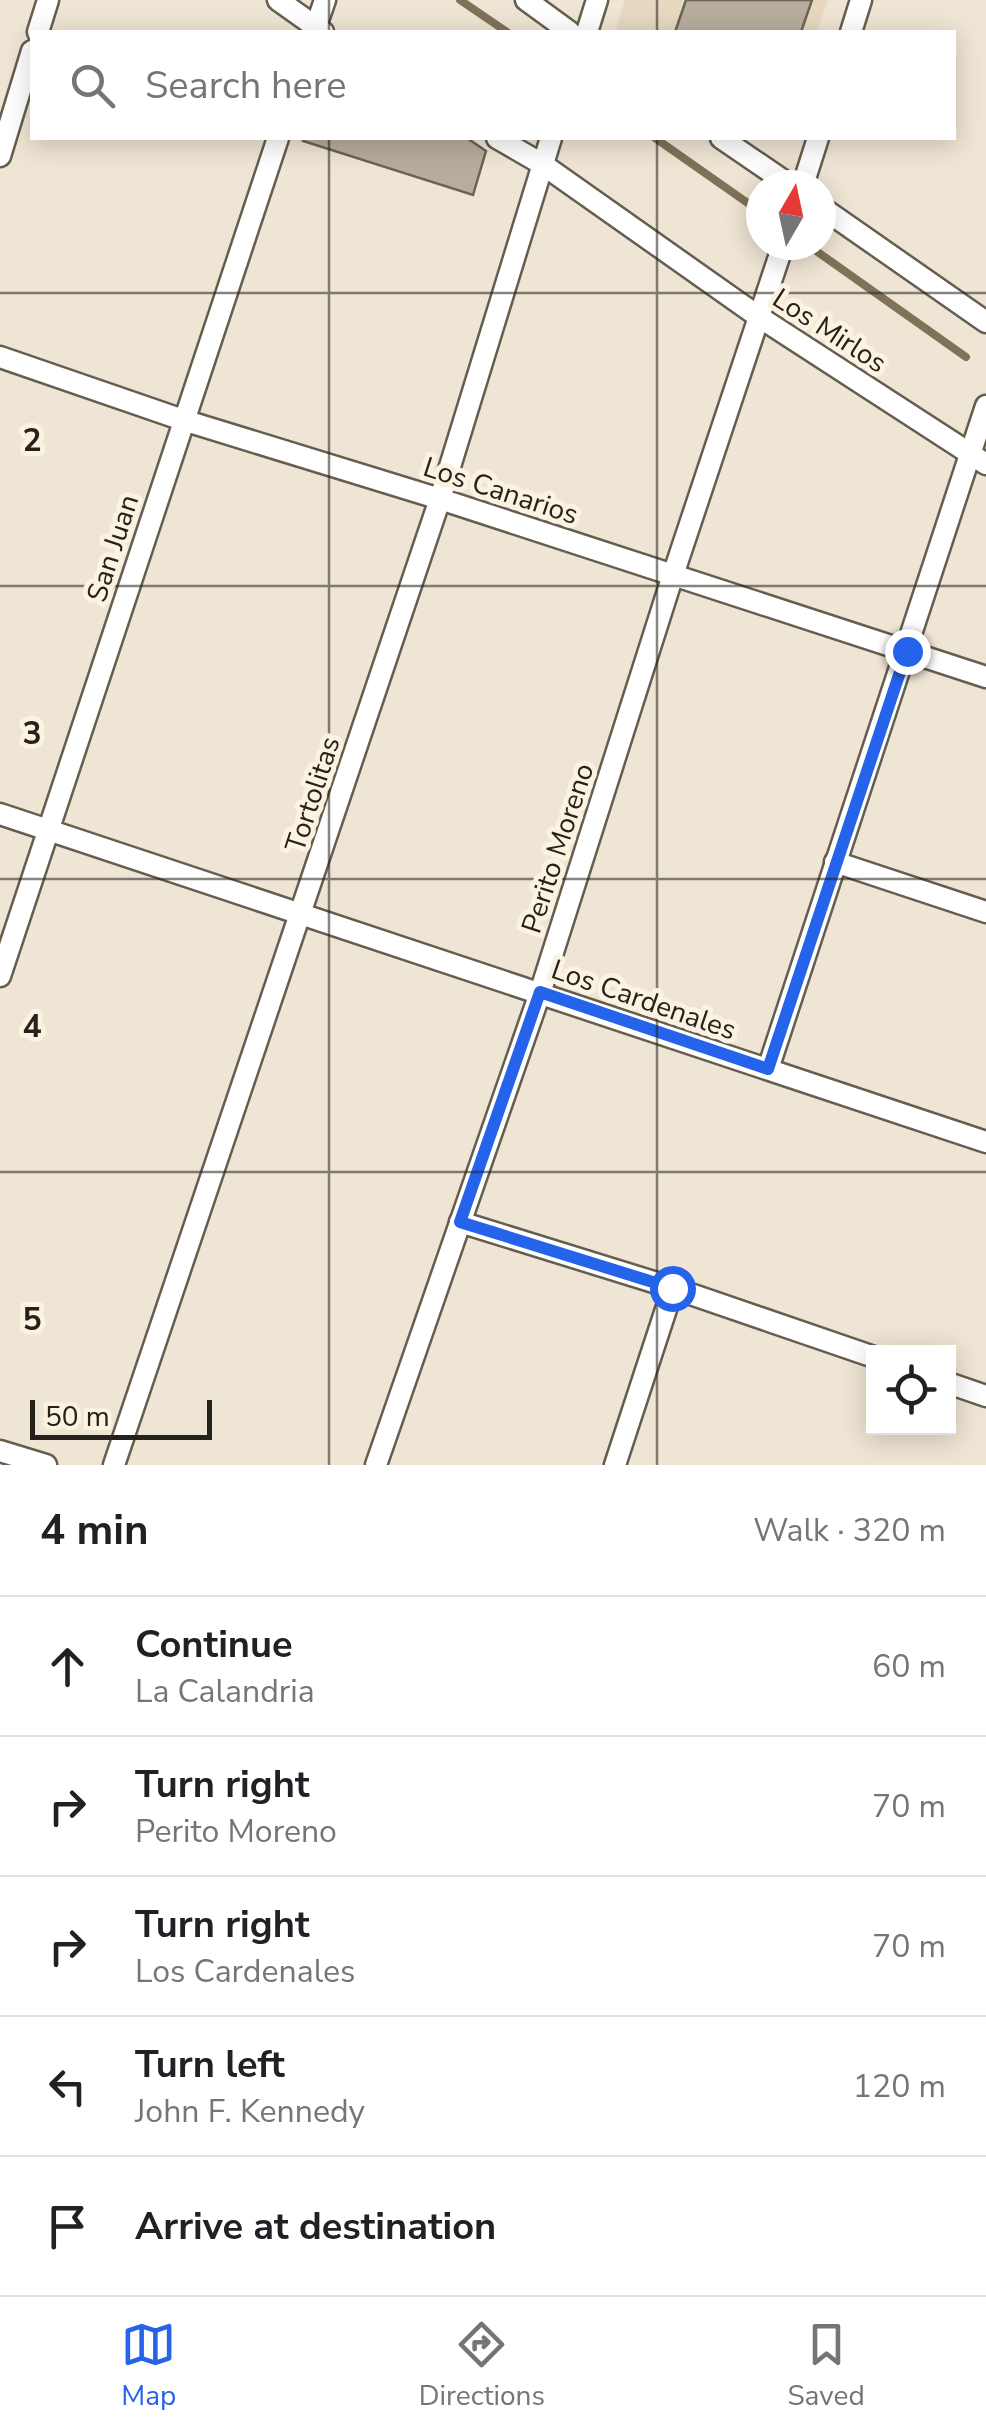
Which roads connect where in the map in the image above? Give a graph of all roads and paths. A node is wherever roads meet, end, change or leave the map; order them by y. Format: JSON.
{"nodes":[{"id":1,"x":48,"y":0,"type":"edge"},
{"id":2,"x":278,"y":0,"type":"edge"},
{"id":3,"x":325,"y":0,"type":"edge"},
{"id":4,"x":526,"y":0,"type":"edge"},
{"id":5,"x":598,"y":0,"type":"edge"},
{"id":6,"x":861,"y":0,"type":"edge"},
{"id":7,"x":39,"y":30,"type":"edge"},
{"id":8,"x":316,"y":30,"type":"edge"},
{"id":9,"x":317,"y":30,"type":"edge"},
{"id":10,"x":567,"y":30,"type":"edge"},
{"id":11,"x":588,"y":30,"type":"edge"},
{"id":12,"x":852,"y":30,"type":"edge"},
{"id":13,"x":30,"y":58,"type":"edge"},
{"id":14,"x":277,"y":140,"type":"edge"},
{"id":15,"x":501,"y":140,"type":"edge"},
{"id":16,"x":550,"y":140,"type":"edge"},
{"id":17,"x":724,"y":140,"type":"edge"},
{"id":18,"x":817,"y":140,"type":"edge"},
{"id":19,"x":0,"y":156,"type":"edge"},
{"id":20,"x":542,"y":164,"type":"junction"},
{"id":21,"x":768,"y":170,"type":"edge"},
{"id":22,"x":808,"y":170,"type":"edge"},
{"id":23,"x":836,"y":217,"type":"edge"},
{"id":24,"x":778,"y":260,"type":"edge"},
{"id":25,"x":758,"y":317,"type":"junction"},
{"id":26,"x":986,"y":322,"type":"edge"},
{"id":27,"x":0,"y":357,"type":"edge"},
{"id":28,"x":986,"y":406,"type":"edge"},
{"id":29,"x":184,"y":420,"type":"junction"},
{"id":30,"x":979,"y":459,"type":"edge"},
{"id":31,"x":440,"y":499,"type":"junction"},
{"id":32,"x":673,"y":575,"type":"junction"},
{"id":33,"x":907,"y":651,"type":"junction"},
{"id":34,"x":986,"y":676,"type":"edge"},
{"id":35,"x":0,"y":814,"type":"edge"},
{"id":36,"x":48,"y":832,"type":"junction"},
{"id":37,"x":835,"y":862,"type":"junction"},
{"id":38,"x":986,"y":912,"type":"edge"},
{"id":39,"x":301,"y":913,"type":"junction"},
{"id":40,"x":0,"y":976,"type":"edge"},
{"id":41,"x":540,"y":992,"type":"junction"},
{"id":42,"x":768,"y":1069,"type":"junction"},
{"id":43,"x":986,"y":1142,"type":"edge"},
{"id":44,"x":460,"y":1222,"type":"junction"},
{"id":45,"x":672,"y":1288,"type":"junction"},
{"id":46,"x":866,"y":1354,"type":"edge"},
{"id":47,"x":956,"y":1386,"type":"edge"},
{"id":48,"x":986,"y":1396,"type":"edge"},
{"id":49,"x":0,"y":1451,"type":"edge"},
{"id":50,"x":46,"y":1465,"type":"edge"},
{"id":51,"x":114,"y":1465,"type":"edge"},
{"id":52,"x":376,"y":1465,"type":"edge"},
{"id":53,"x":616,"y":1465,"type":"edge"}],
"edges":[{"from":1,"to":7,"type":"street"},
{"from":2,"to":8,"type":"street"},
{"from":3,"to":9,"type":"street"},
{"from":4,"to":10,"type":"street"},
{"from":5,"to":11,"type":"street"},
{"from":6,"to":12,"type":"street"},
{"from":13,"to":19,"type":"street"},
{"from":14,"to":29,"type":"street","name":"San Juan"},
{"from":15,"to":20,"type":"street","name":"Los Mirlos"},
{"from":16,"to":20,"type":"street","name":"Tortolitas"},
{"from":17,"to":21,"type":"street"},
{"from":18,"to":22,"type":"street"},
{"from":20,"to":25,"type":"street","name":"Los Mirlos"},
{"from":20,"to":31,"type":"street","name":"Tortolitas"},
{"from":23,"to":26,"type":"street"},
{"from":24,"to":25,"type":"street","name":"Perito Moreno"},
{"from":25,"to":30,"type":"street","name":"Los Mirlos"},
{"from":25,"to":32,"type":"street","name":"Perito Moreno"},
{"from":27,"to":29,"type":"street","name":"Los Canarios"},
{"from":28,"to":30,"type":"street"},
{"from":29,"to":31,"type":"street","name":"Los Canarios"},
{"from":29,"to":36,"type":"street","name":"San Juan"},
{"from":30,"to":33,"type":"street"},
{"from":31,"to":32,"type":"street","name":"Los Canarios"},
{"from":31,"to":39,"type":"street","name":"Tortolitas"},
{"from":32,"to":33,"type":"street","name":"Los Canarios"},
{"from":32,"to":41,"type":"street","name":"Perito Moreno"},
{"from":33,"to":34,"type":"street","name":"Los Canarios"},
{"from":33,"to":37,"type":"street"},
{"from":35,"to":36,"type":"street","name":"Los Cardenales"},
{"from":36,"to":39,"type":"street","name":"Los Cardenales"},
{"from":36,"to":40,"type":"street","name":"San Juan"},
{"from":37,"to":38,"type":"street"},
{"from":37,"to":42,"type":"street"},
{"from":39,"to":41,"type":"street","name":"Los Cardenales"},
{"from":39,"to":51,"type":"street","name":"Tortolitas"},
{"from":41,"to":42,"type":"street","name":"Los Cardenales"},
{"from":41,"to":44,"type":"street","name":"Perito Moreno"},
{"from":42,"to":43,"type":"street","name":"Los Cardenales"},
{"from":44,"to":45,"type":"street"},
{"from":44,"to":52,"type":"street","name":"Perito Moreno"},
{"from":45,"to":46,"type":"street"},
{"from":45,"to":53,"type":"street"},
{"from":47,"to":48,"type":"street"},
{"from":49,"to":50,"type":"street"}]}
